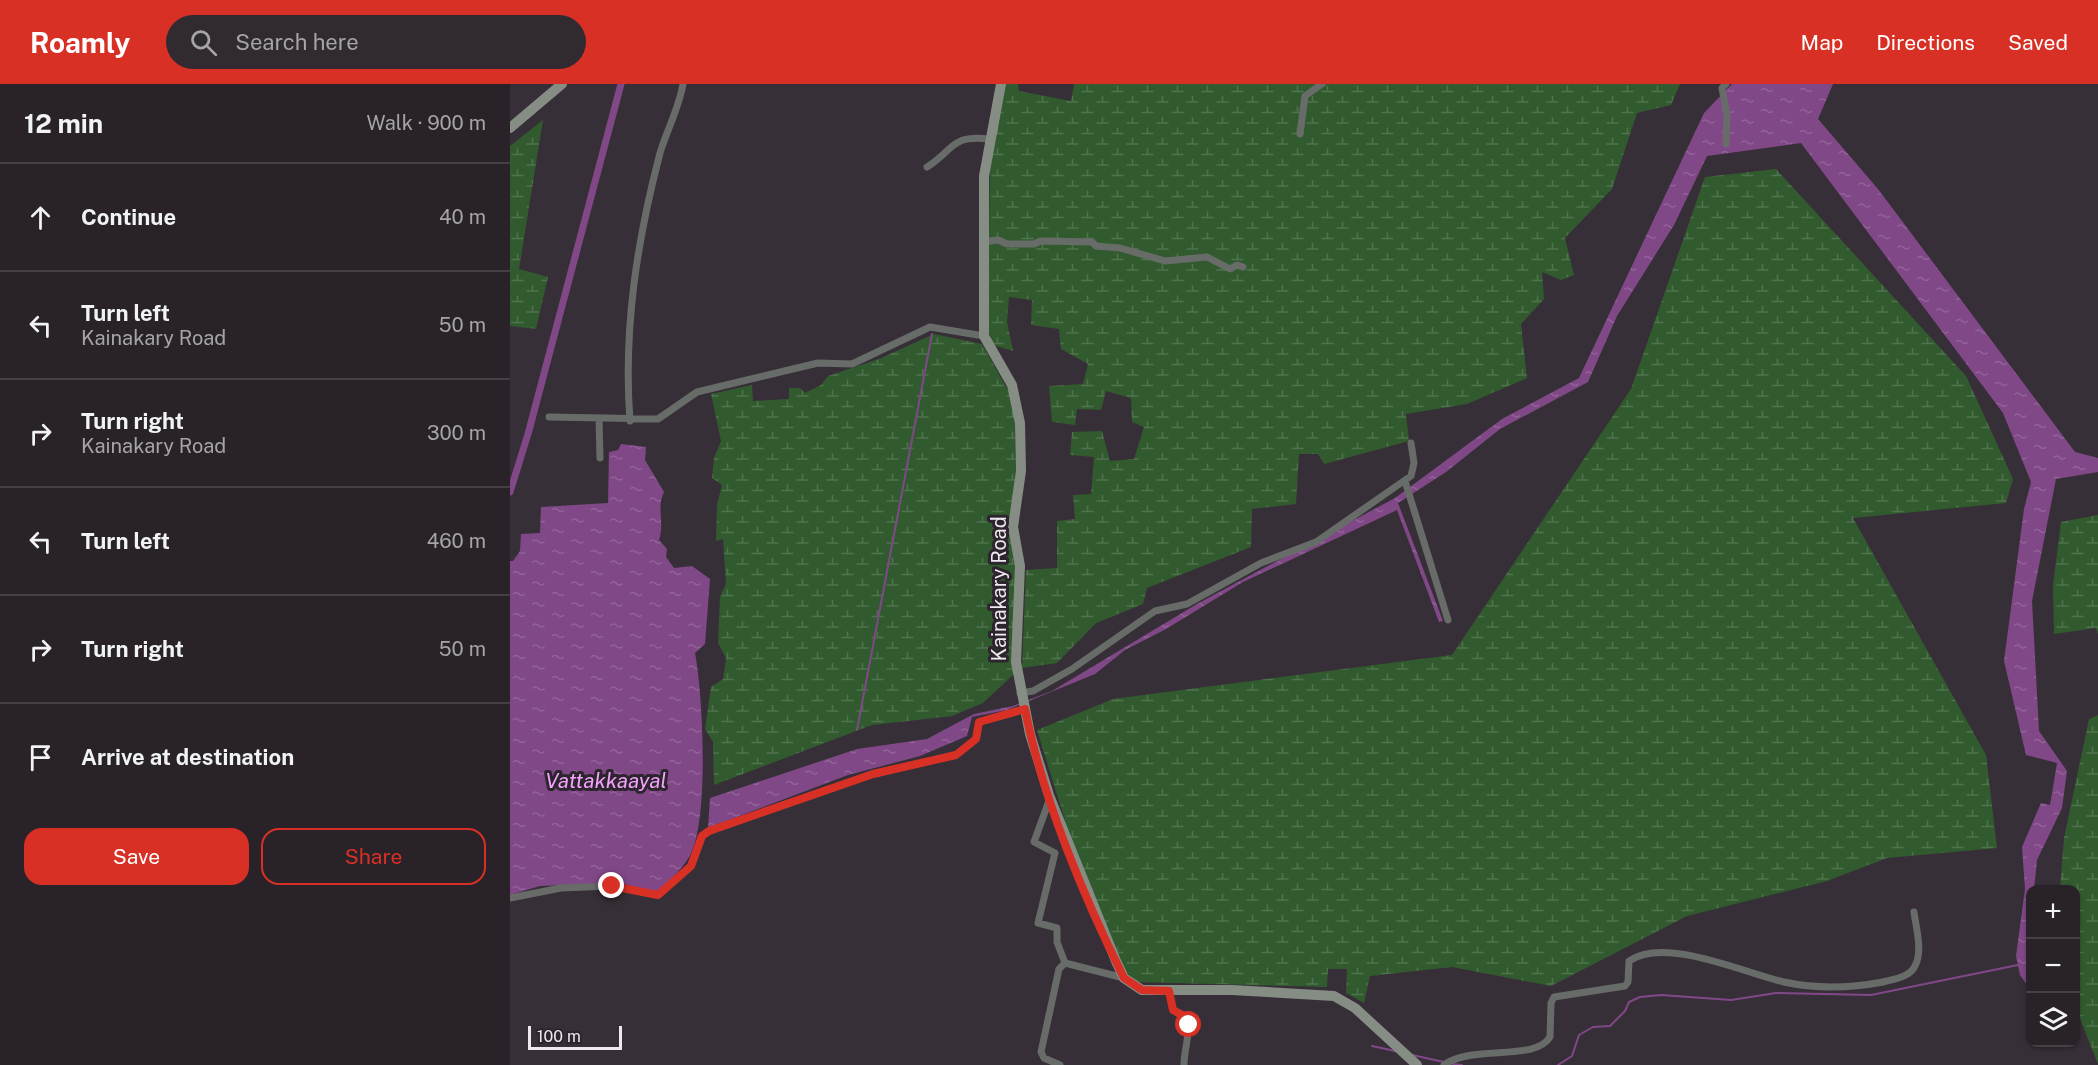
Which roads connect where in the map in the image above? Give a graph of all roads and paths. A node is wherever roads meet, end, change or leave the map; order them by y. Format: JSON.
{"nodes":[{"id":1,"x":562,"y":84,"type":"edge"},
{"id":2,"x":683,"y":84,"type":"edge"},
{"id":3,"x":1001,"y":84,"type":"edge"},
{"id":4,"x":1322,"y":84,"type":"edge"},
{"id":5,"x":1726,"y":84,"type":"edge"},
{"id":6,"x":510,"y":128,"type":"edge"},
{"id":7,"x":1300,"y":134,"type":"dead end"},
{"id":8,"x":989,"y":139,"type":"junction"},
{"id":9,"x":1726,"y":144,"type":"dead end"},
{"id":10,"x":927,"y":167,"type":"dead end"},
{"id":11,"x":983,"y":242,"type":"junction"},
{"id":12,"x":1243,"y":267,"type":"dead end"},
{"id":13,"x":984,"y":336,"type":"junction"},
{"id":14,"x":549,"y":417,"type":"dead end"},
{"id":15,"x":599,"y":418,"type":"junction"},
{"id":16,"x":630,"y":421,"type":"junction"},
{"id":17,"x":1411,"y":443,"type":"dead end"},
{"id":18,"x":600,"y":458,"type":"dead end"},
{"id":19,"x":1405,"y":481,"type":"junction"},
{"id":20,"x":1448,"y":620,"type":"dead end"},
{"id":21,"x":1023,"y":702,"type":"junction"},
{"id":22,"x":1050,"y":798,"type":"junction"},
{"id":23,"x":510,"y":898,"type":"edge"},
{"id":24,"x":1914,"y":912,"type":"dead end"},
{"id":25,"x":1065,"y":963,"type":"junction"},
{"id":26,"x":1124,"y":978,"type":"junction"},
{"id":27,"x":1169,"y":991,"type":"junction"},
{"id":28,"x":1447,"y":1063,"type":"edge"},
{"id":29,"x":1060,"y":1065,"type":"edge"},
{"id":30,"x":1184,"y":1065,"type":"edge"},
{"id":31,"x":1417,"y":1065,"type":"edge"}],
"edges":[{"from":1,"to":6,"type":"main road"},
{"from":2,"to":16,"type":"street"},
{"from":3,"to":8,"type":"main road","name":"Kainakary Road"},
{"from":4,"to":7,"type":"street"},
{"from":5,"to":9,"type":"street"},
{"from":8,"to":10,"type":"street"},
{"from":8,"to":11,"type":"main road","name":"Kainakary Road"},
{"from":11,"to":12,"type":"street"},
{"from":11,"to":13,"type":"main road","name":"Kainakary Road"},
{"from":13,"to":16,"type":"street"},
{"from":13,"to":21,"type":"main road","name":"Kainakary Road"},
{"from":14,"to":15,"type":"street"},
{"from":15,"to":16,"type":"street"},
{"from":15,"to":18,"type":"street"},
{"from":17,"to":19,"type":"street"},
{"from":19,"to":20,"type":"street"},
{"from":19,"to":21,"type":"street"},
{"from":21,"to":22,"type":"main road","name":"Kainakary Road"},
{"from":21,"to":23,"type":"street"},
{"from":22,"to":25,"type":"street"},
{"from":22,"to":26,"type":"main road","name":"Kainakary Road"},
{"from":24,"to":28,"type":"street"},
{"from":25,"to":26,"type":"street"},
{"from":25,"to":29,"type":"street"},
{"from":26,"to":27,"type":"main road"},
{"from":27,"to":30,"type":"street"},
{"from":27,"to":31,"type":"main road"}]}
